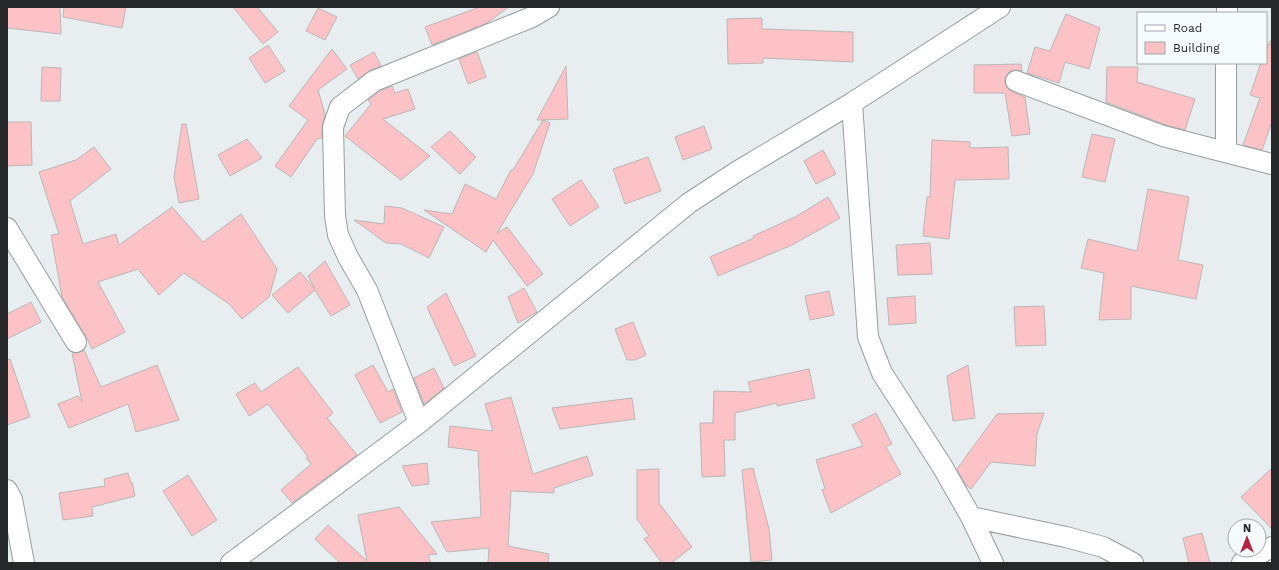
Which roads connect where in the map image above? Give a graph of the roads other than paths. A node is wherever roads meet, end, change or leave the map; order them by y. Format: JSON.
{"nodes":[{"id":1,"x":549,"y":7,"type":"edge"},
{"id":2,"x":1000,"y":7,"type":"edge"},
{"id":3,"x":1226,"y":64,"type":"edge"},
{"id":4,"x":1016,"y":81,"type":"dead end"},
{"id":5,"x":852,"y":103,"type":"junction"},
{"id":6,"x":1226,"y":152,"type":"junction"},
{"id":7,"x":1272,"y":164,"type":"edge"},
{"id":8,"x":7,"y":228,"type":"edge"},
{"id":9,"x":76,"y":342,"type":"dead end"},
{"id":10,"x":419,"y":423,"type":"junction"},
{"id":11,"x":7,"y":490,"type":"edge"},
{"id":12,"x":971,"y":517,"type":"junction"},
{"id":13,"x":1272,"y":547,"type":"edge"},
{"id":14,"x":24,"y":563,"type":"edge"},
{"id":15,"x":231,"y":563,"type":"edge"},
{"id":16,"x":993,"y":563,"type":"edge"},
{"id":17,"x":1133,"y":563,"type":"edge"},
{"id":18,"x":1242,"y":563,"type":"edge"}],
"edges":[{"from":1,"to":10,"type":"street"},
{"from":2,"to":5,"type":"street"},
{"from":3,"to":6,"type":"street"},
{"from":4,"to":6,"type":"street"},
{"from":5,"to":10,"type":"street"},
{"from":5,"to":12,"type":"street"},
{"from":6,"to":7,"type":"street"},
{"from":8,"to":9,"type":"street"},
{"from":10,"to":15,"type":"street"},
{"from":11,"to":14,"type":"street"},
{"from":12,"to":16,"type":"street"},
{"from":12,"to":17,"type":"street"},
{"from":13,"to":18,"type":"street"}]}
